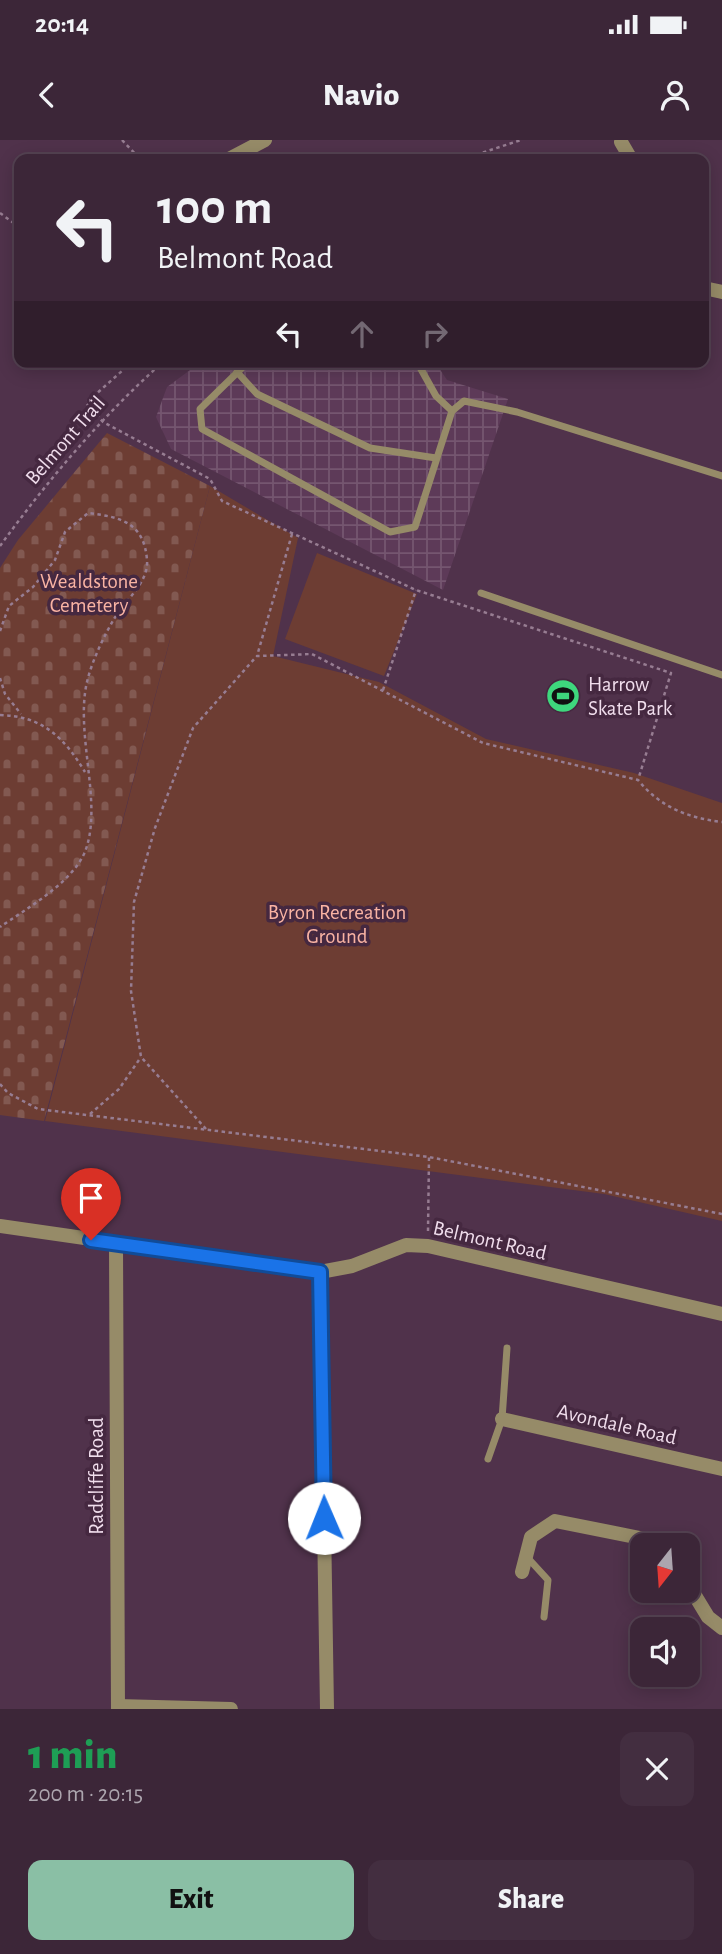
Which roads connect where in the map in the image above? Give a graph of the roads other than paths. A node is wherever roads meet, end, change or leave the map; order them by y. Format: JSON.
{"nodes":[{"id":1,"x":265,"y":140,"type":"edge"},
{"id":2,"x":238,"y":154,"type":"edge"},
{"id":3,"x":241,"y":368,"type":"edge"},
{"id":4,"x":420,"y":368,"type":"edge"},
{"id":5,"x":237,"y":372,"type":"junction"},
{"id":6,"x":452,"y":411,"type":"junction"},
{"id":7,"x":436,"y":458,"type":"junction"},
{"id":8,"x":722,"y":476,"type":"edge"},
{"id":9,"x":481,"y":593,"type":"dead end"},
{"id":10,"x":722,"y":675,"type":"edge"},
{"id":11,"x":0,"y":1226,"type":"edge"},
{"id":12,"x":116,"y":1244,"type":"junction"},
{"id":13,"x":320,"y":1272,"type":"junction"},
{"id":14,"x":722,"y":1314,"type":"edge"},
{"id":15,"x":507,"y":1348,"type":"dead end"},
{"id":16,"x":502,"y":1419,"type":"junction"},
{"id":17,"x":488,"y":1458,"type":"dead end"},
{"id":18,"x":722,"y":1469,"type":"edge"},
{"id":19,"x":630,"y":1536,"type":"edge"},
{"id":20,"x":525,"y":1556,"type":"junction"},
{"id":21,"x":522,"y":1572,"type":"dead end"},
{"id":22,"x":700,"y":1603,"type":"edge"},
{"id":23,"x":544,"y":1617,"type":"dead end"},
{"id":24,"x":722,"y":1628,"type":"edge"},
{"id":25,"x":118,"y":1707,"type":"edge"},
{"id":26,"x":231,"y":1709,"type":"edge"},
{"id":27,"x":327,"y":1709,"type":"edge"}],
"edges":[{"from":1,"to":2,"type":"street"},
{"from":3,"to":5,"type":"lane"},
{"from":4,"to":6,"type":"lane"},
{"from":5,"to":7,"type":"lane"},
{"from":5,"to":7,"type":"lane"},
{"from":6,"to":7,"type":"lane"},
{"from":6,"to":8,"type":"lane"},
{"from":9,"to":10,"type":"lane"},
{"from":11,"to":12,"type":"street","name":"Belmont Road"},
{"from":12,"to":13,"type":"street","name":"Belmont Road"},
{"from":12,"to":25,"type":"street","name":"Radcliffe Road"},
{"from":13,"to":14,"type":"street","name":"Belmont Road"},
{"from":13,"to":27,"type":"street"},
{"from":15,"to":16,"type":"lane"},
{"from":16,"to":17,"type":"lane"},
{"from":16,"to":18,"type":"street","name":"Avondale Road"},
{"from":19,"to":20,"type":"street"},
{"from":20,"to":21,"type":"street"},
{"from":20,"to":23,"type":"lane"},
{"from":22,"to":24,"type":"street"},
{"from":25,"to":26,"type":"street"}]}
